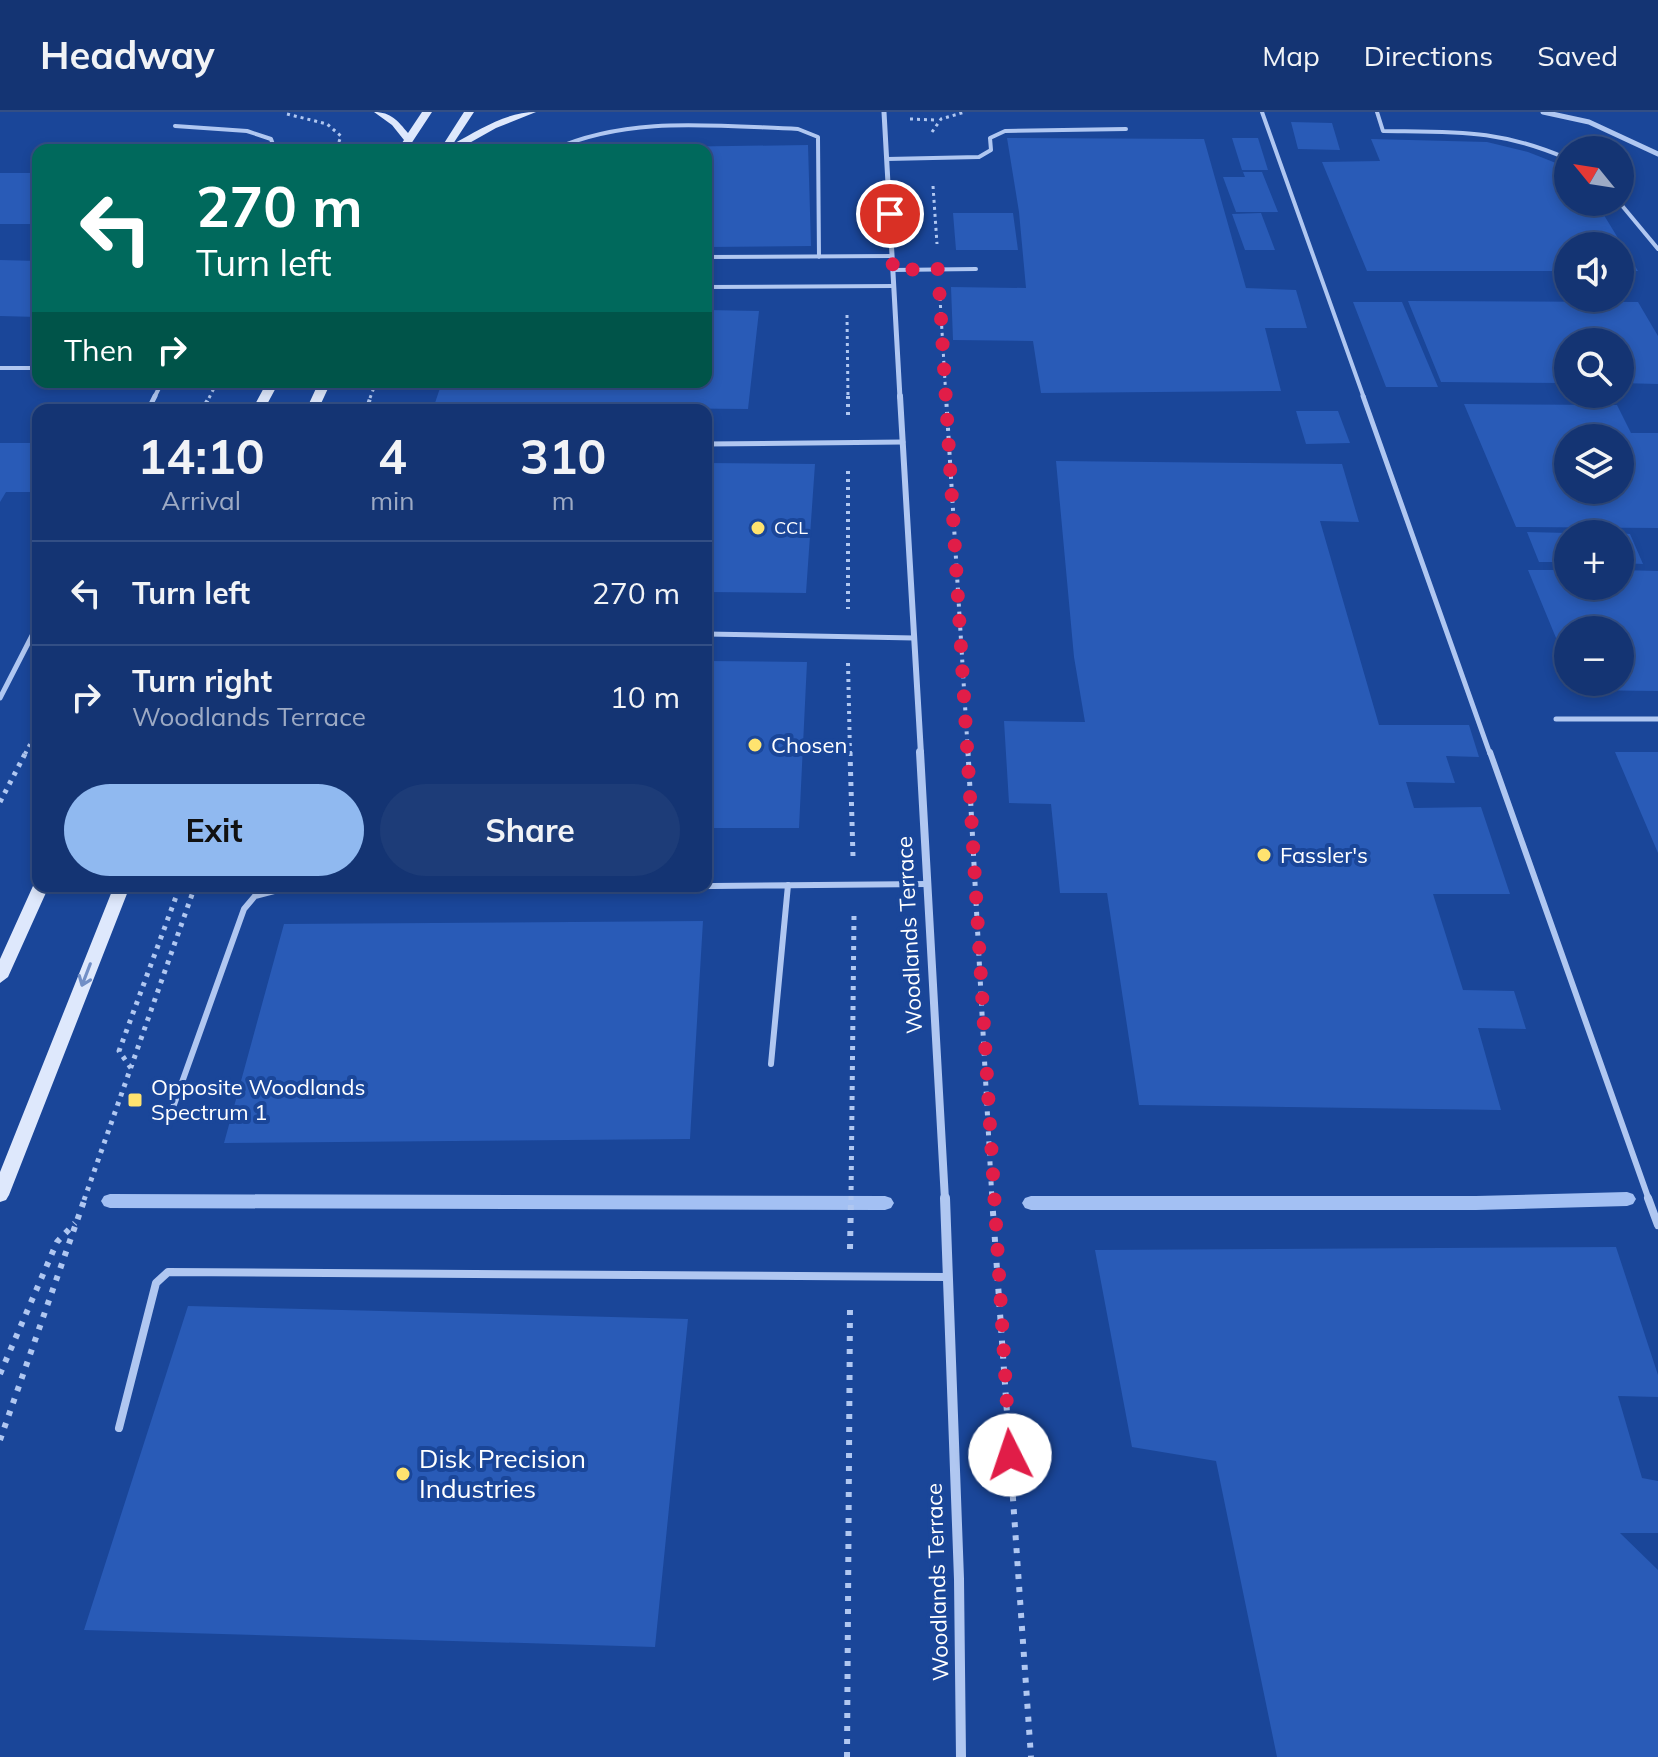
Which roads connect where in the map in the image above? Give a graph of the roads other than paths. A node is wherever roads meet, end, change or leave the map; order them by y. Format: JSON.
{"nodes":[{"id":1,"x":379,"y":112,"type":"edge"},
{"id":2,"x":427,"y":112,"type":"edge"},
{"id":3,"x":469,"y":112,"type":"edge"},
{"id":4,"x":531,"y":112,"type":"edge"},
{"id":5,"x":884,"y":112,"type":"edge"},
{"id":6,"x":1262,"y":112,"type":"edge"},
{"id":7,"x":1377,"y":112,"type":"edge"},
{"id":8,"x":1543,"y":112,"type":"edge"},
{"id":9,"x":175,"y":126,"type":"dead end"},
{"id":10,"x":1126,"y":129,"type":"dead end"},
{"id":11,"x":408,"y":139,"type":"junction"},
{"id":12,"x":273,"y":144,"type":"edge"},
{"id":13,"x":405,"y":144,"type":"edge"},
{"id":14,"x":451,"y":144,"type":"edge"},
{"id":15,"x":459,"y":144,"type":"edge"},
{"id":16,"x":568,"y":144,"type":"edge"},
{"id":17,"x":1554,"y":153,"type":"edge"},
{"id":18,"x":1658,"y":154,"type":"edge"},
{"id":19,"x":887,"y":159,"type":"junction"},
{"id":20,"x":1631,"y":216,"type":"edge"},
{"id":21,"x":1658,"y":249,"type":"edge"},
{"id":22,"x":892,"y":256,"type":"junction"},
{"id":23,"x":712,"y":257,"type":"edge"},
{"id":24,"x":819,"y":257,"type":"junction"},
{"id":25,"x":976,"y":269,"type":"dead end"},
{"id":26,"x":893,"y":270,"type":"junction"},
{"id":27,"x":894,"y":286,"type":"junction"},
{"id":28,"x":712,"y":287,"type":"edge"},
{"id":29,"x":0,"y":368,"type":"edge"},
{"id":30,"x":32,"y":368,"type":"edge"},
{"id":31,"x":903,"y":442,"type":"junction"},
{"id":32,"x":712,"y":444,"type":"edge"},
{"id":33,"x":712,"y":634,"type":"edge"},
{"id":34,"x":32,"y":636,"type":"edge"},
{"id":35,"x":914,"y":638,"type":"junction"},
{"id":36,"x":0,"y":698,"type":"edge"},
{"id":37,"x":1556,"y":719,"type":"dead end"},
{"id":38,"x":1658,"y":719,"type":"edge"},
{"id":39,"x":928,"y":884,"type":"junction"},
{"id":40,"x":788,"y":885,"type":"junction"},
{"id":41,"x":712,"y":886,"type":"edge"},
{"id":42,"x":38,"y":892,"type":"edge"},
{"id":43,"x":120,"y":892,"type":"edge"},
{"id":44,"x":270,"y":892,"type":"edge"},
{"id":45,"x":0,"y":977,"type":"edge"},
{"id":46,"x":771,"y":1064,"type":"dead end"},
{"id":47,"x":171,"y":1113,"type":"dead end"},
{"id":48,"x":0,"y":1195,"type":"edge"},
{"id":49,"x":1658,"y":1225,"type":"edge"},
{"id":50,"x":947,"y":1277,"type":"junction"},
{"id":51,"x":119,"y":1428,"type":"dead end"},
{"id":52,"x":961,"y":1757,"type":"edge"}],
"edges":[{"from":1,"to":11,"type":"main road"},
{"from":2,"to":11,"type":"main road"},
{"from":3,"to":14,"type":"main road"},
{"from":4,"to":15,"type":"main road"},
{"from":5,"to":19,"type":"street","name":"Woodlands Terrace"},
{"from":6,"to":49,"type":"lane"},
{"from":7,"to":17,"type":"lane"},
{"from":8,"to":18,"type":"street"},
{"from":9,"to":12,"type":"lane"},
{"from":10,"to":19,"type":"lane"},
{"from":11,"to":13,"type":"main road"},
{"from":16,"to":24,"type":"lane"},
{"from":19,"to":22,"type":"street","name":"Woodlands Terrace"},
{"from":20,"to":21,"type":"lane"},
{"from":22,"to":24,"type":"lane"},
{"from":22,"to":26,"type":"street","name":"Woodlands Terrace"},
{"from":23,"to":24,"type":"lane"},
{"from":25,"to":26,"type":"lane"},
{"from":26,"to":27,"type":"street","name":"Woodlands Terrace"},
{"from":27,"to":28,"type":"lane"},
{"from":27,"to":31,"type":"street","name":"Woodlands Terrace"},
{"from":29,"to":30,"type":"lane"},
{"from":31,"to":32,"type":"lane"},
{"from":31,"to":35,"type":"street","name":"Woodlands Terrace"},
{"from":33,"to":35,"type":"lane"},
{"from":34,"to":36,"type":"lane"},
{"from":35,"to":39,"type":"street","name":"Woodlands Terrace"},
{"from":37,"to":38,"type":"lane"},
{"from":39,"to":40,"type":"lane"},
{"from":39,"to":50,"type":"street","name":"Woodlands Terrace"},
{"from":40,"to":41,"type":"lane"},
{"from":40,"to":46,"type":"lane"},
{"from":42,"to":45,"type":"main road"},
{"from":43,"to":48,"type":"main road","one_way":true},
{"from":44,"to":47,"type":"lane"},
{"from":50,"to":51,"type":"lane"},
{"from":50,"to":52,"type":"street","name":"Woodlands Terrace"}]}
